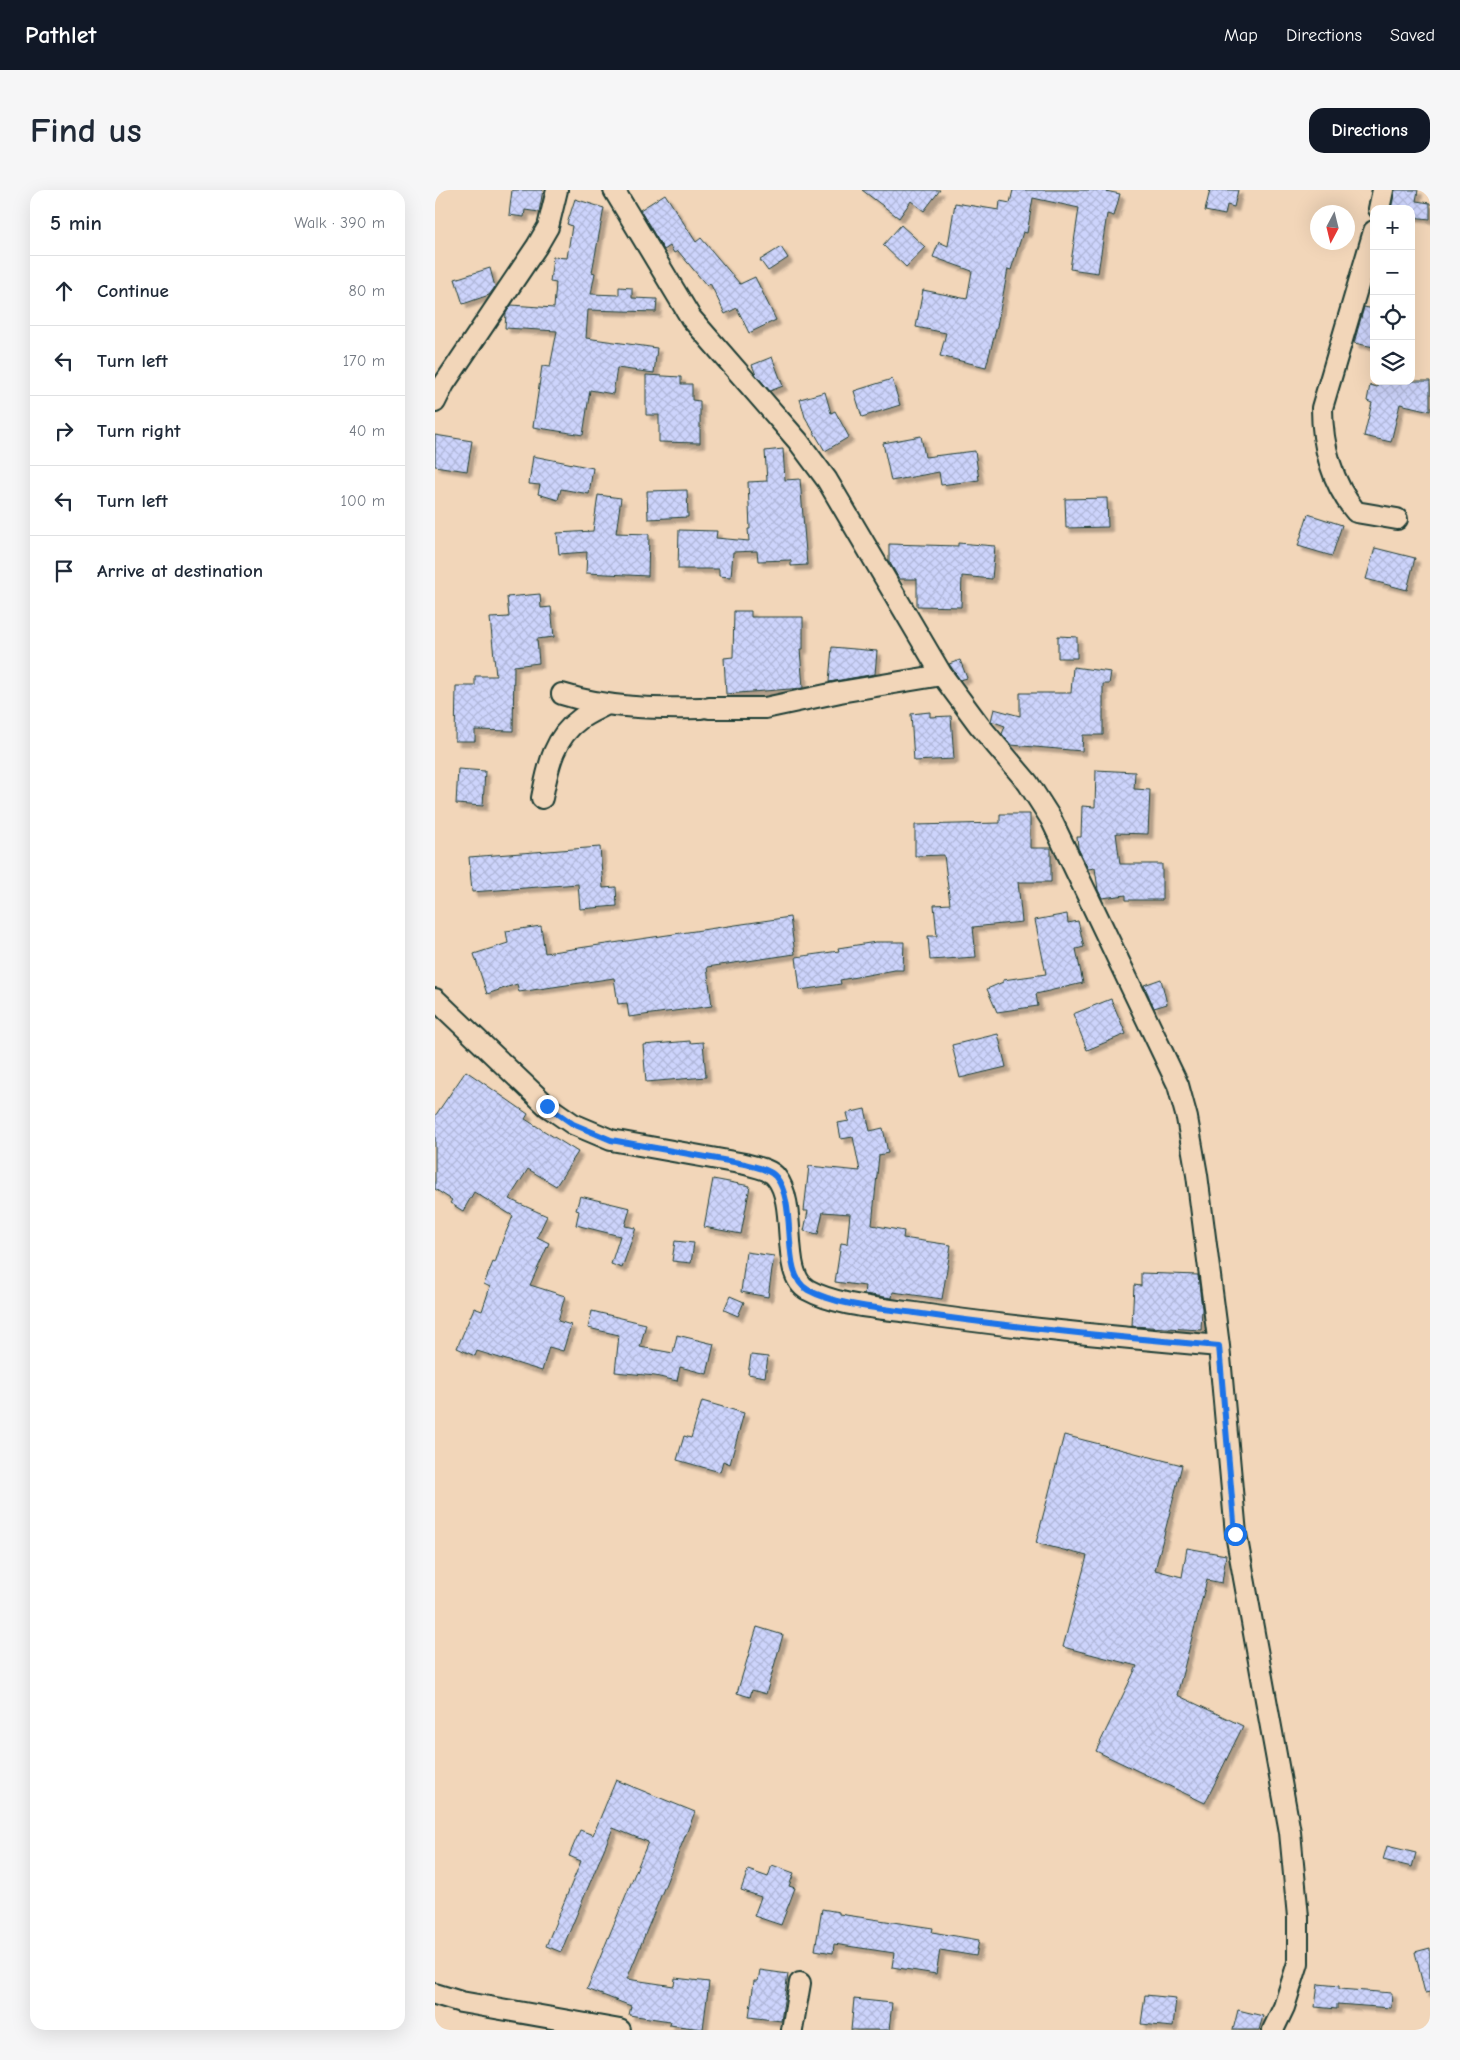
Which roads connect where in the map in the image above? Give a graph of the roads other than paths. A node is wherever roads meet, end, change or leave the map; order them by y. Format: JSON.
{"nodes":[{"id":1,"x":557,"y":190,"type":"edge"},
{"id":2,"x":614,"y":190,"type":"edge"},
{"id":3,"x":1383,"y":190,"type":"edge"},
{"id":4,"x":1380,"y":205,"type":"edge"},
{"id":5,"x":1370,"y":245,"type":"edge"},
{"id":6,"x":435,"y":402,"type":"edge"},
{"id":7,"x":1397,"y":519,"type":"dead end"},
{"id":8,"x":942,"y":675,"type":"junction"},
{"id":9,"x":562,"y":694,"type":"dead end"},
{"id":10,"x":607,"y":704,"type":"junction"},
{"id":11,"x":542,"y":798,"type":"dead end"},
{"id":12,"x":435,"y":999,"type":"edge"},
{"id":13,"x":1219,"y":1346,"type":"junction"},
{"id":14,"x":800,"y":1983,"type":"dead end"},
{"id":15,"x":435,"y":1995,"type":"edge"},
{"id":16,"x":620,"y":2030,"type":"edge"},
{"id":17,"x":793,"y":2030,"type":"edge"},
{"id":18,"x":1273,"y":2030,"type":"edge"}],
"edges":[{"from":1,"to":6,"type":"street"},
{"from":2,"to":8,"type":"street"},
{"from":3,"to":4,"type":"street"},
{"from":5,"to":7,"type":"street"},
{"from":8,"to":10,"type":"street"},
{"from":8,"to":13,"type":"street"},
{"from":9,"to":10,"type":"street"},
{"from":10,"to":11,"type":"street"},
{"from":12,"to":13,"type":"street"},
{"from":13,"to":18,"type":"street"},
{"from":14,"to":17,"type":"street"},
{"from":15,"to":16,"type":"street"}]}
